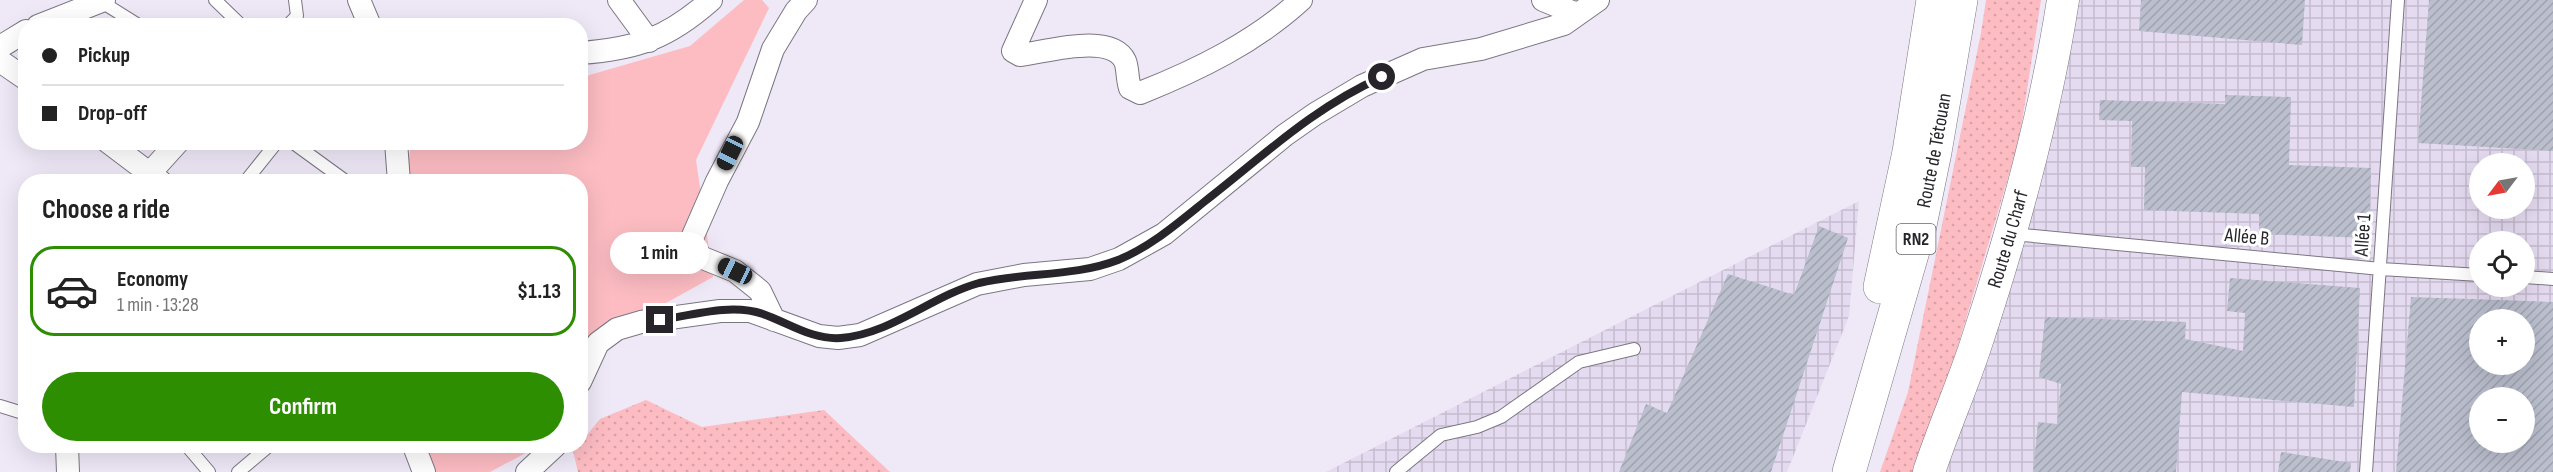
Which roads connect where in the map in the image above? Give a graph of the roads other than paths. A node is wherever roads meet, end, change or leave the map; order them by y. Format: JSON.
{"nodes":[{"id":1,"x":215,"y":0,"type":"edge"},
{"id":2,"x":296,"y":0,"type":"edge"},
{"id":3,"x":359,"y":0,"type":"edge"},
{"id":4,"x":619,"y":0,"type":"edge"},
{"id":5,"x":711,"y":0,"type":"edge"},
{"id":6,"x":806,"y":0,"type":"edge"},
{"id":7,"x":1036,"y":0,"type":"edge"},
{"id":8,"x":1301,"y":0,"type":"edge"},
{"id":9,"x":1543,"y":0,"type":"edge"},
{"id":10,"x":1598,"y":0,"type":"edge"},
{"id":11,"x":1933,"y":0,"type":"edge"},
{"id":12,"x":1961,"y":0,"type":"edge"},
{"id":13,"x":2062,"y":0,"type":"edge"},
{"id":14,"x":2398,"y":0,"type":"edge"},
{"id":15,"x":102,"y":1,"type":"edge"},
{"id":16,"x":1577,"y":14,"type":"junction"},
{"id":17,"x":58,"y":18,"type":"edge"},
{"id":18,"x":128,"y":18,"type":"edge"},
{"id":19,"x":234,"y":18,"type":"edge"},
{"id":20,"x":293,"y":18,"type":"edge"},
{"id":21,"x":367,"y":18,"type":"edge"},
{"id":22,"x":18,"y":37,"type":"edge"},
{"id":23,"x":649,"y":41,"type":"junction"},
{"id":24,"x":0,"y":47,"type":"edge"},
{"id":25,"x":588,"y":52,"type":"edge"},
{"id":26,"x":0,"y":61,"type":"edge"},
{"id":27,"x":18,"y":73,"type":"edge"},
{"id":28,"x":118,"y":150,"type":"edge"},
{"id":29,"x":173,"y":150,"type":"edge"},
{"id":30,"x":271,"y":150,"type":"edge"},
{"id":31,"x":303,"y":150,"type":"edge"},
{"id":32,"x":397,"y":150,"type":"edge"},
{"id":33,"x":150,"y":174,"type":"edge"},
{"id":34,"x":158,"y":174,"type":"edge"},
{"id":35,"x":252,"y":174,"type":"edge"},
{"id":36,"x":335,"y":174,"type":"edge"},
{"id":37,"x":398,"y":174,"type":"edge"},
{"id":38,"x":2010,"y":234,"type":"junction"},
{"id":39,"x":2381,"y":269,"type":"junction"},
{"id":40,"x":2469,"y":274,"type":"edge"},
{"id":41,"x":2535,"y":278,"type":"edge"},
{"id":42,"x":2553,"y":279,"type":"edge"},
{"id":43,"x":774,"y":320,"type":"junction"},
{"id":44,"x":1634,"y":349,"type":"dead end"},
{"id":45,"x":588,"y":365,"type":"edge"},
{"id":46,"x":0,"y":406,"type":"edge"},
{"id":47,"x":18,"y":412,"type":"edge"},
{"id":48,"x":67,"y":453,"type":"edge"},
{"id":49,"x":194,"y":453,"type":"edge"},
{"id":50,"x":261,"y":453,"type":"edge"},
{"id":51,"x":417,"y":453,"type":"edge"},
{"id":52,"x":549,"y":453,"type":"edge"},
{"id":53,"x":536,"y":469,"type":"edge"},
{"id":54,"x":68,"y":472,"type":"edge"},
{"id":55,"x":209,"y":472,"type":"edge"},
{"id":56,"x":238,"y":472,"type":"edge"},
{"id":57,"x":424,"y":472,"type":"edge"},
{"id":58,"x":1396,"y":472,"type":"edge"},
{"id":59,"x":1827,"y":472,"type":"edge"},
{"id":60,"x":1849,"y":472,"type":"edge"},
{"id":61,"x":1929,"y":472,"type":"edge"},
{"id":62,"x":2366,"y":472,"type":"edge"}],
"edges":[{"from":1,"to":19,"type":"lane"},
{"from":2,"to":20,"type":"lane"},
{"from":3,"to":21,"type":"street"},
{"from":4,"to":23,"type":"street"},
{"from":5,"to":23,"type":"street"},
{"from":6,"to":43,"type":"street"},
{"from":7,"to":8,"type":"street"},
{"from":9,"to":16,"type":"street"},
{"from":10,"to":16,"type":"street"},
{"from":11,"to":59,"type":"highway","name":"Route de Tétouan","number":"RN2"},
{"from":12,"to":60,"type":"highway","name":"Route de Tétouan","number":"RN2"},
{"from":13,"to":38,"type":"street","name":"Route du Charf"},
{"from":14,"to":39,"type":"lane","name":"Allée 1"},
{"from":15,"to":17,"type":"street"},
{"from":15,"to":18,"type":"lane"},
{"from":16,"to":43,"type":"street"},
{"from":22,"to":24,"type":"street"},
{"from":23,"to":25,"type":"street"},
{"from":26,"to":27,"type":"street"},
{"from":28,"to":33,"type":"street"},
{"from":29,"to":34,"type":"street"},
{"from":30,"to":35,"type":"lane"},
{"from":31,"to":36,"type":"lane"},
{"from":32,"to":37,"type":"street"},
{"from":38,"to":39,"type":"lane","name":"Allée B"},
{"from":38,"to":61,"type":"street","name":"Route du Charf"},
{"from":39,"to":40,"type":"lane","name":"Allée B"},
{"from":39,"to":62,"type":"lane","name":"Allée 1"},
{"from":41,"to":42,"type":"lane"},
{"from":43,"to":45,"type":"street"},
{"from":44,"to":58,"type":"lane"},
{"from":46,"to":47,"type":"lane"},
{"from":48,"to":54,"type":"street"},
{"from":49,"to":55,"type":"lane"},
{"from":50,"to":56,"type":"lane"},
{"from":51,"to":57,"type":"street"},
{"from":52,"to":53,"type":"street"}]}
